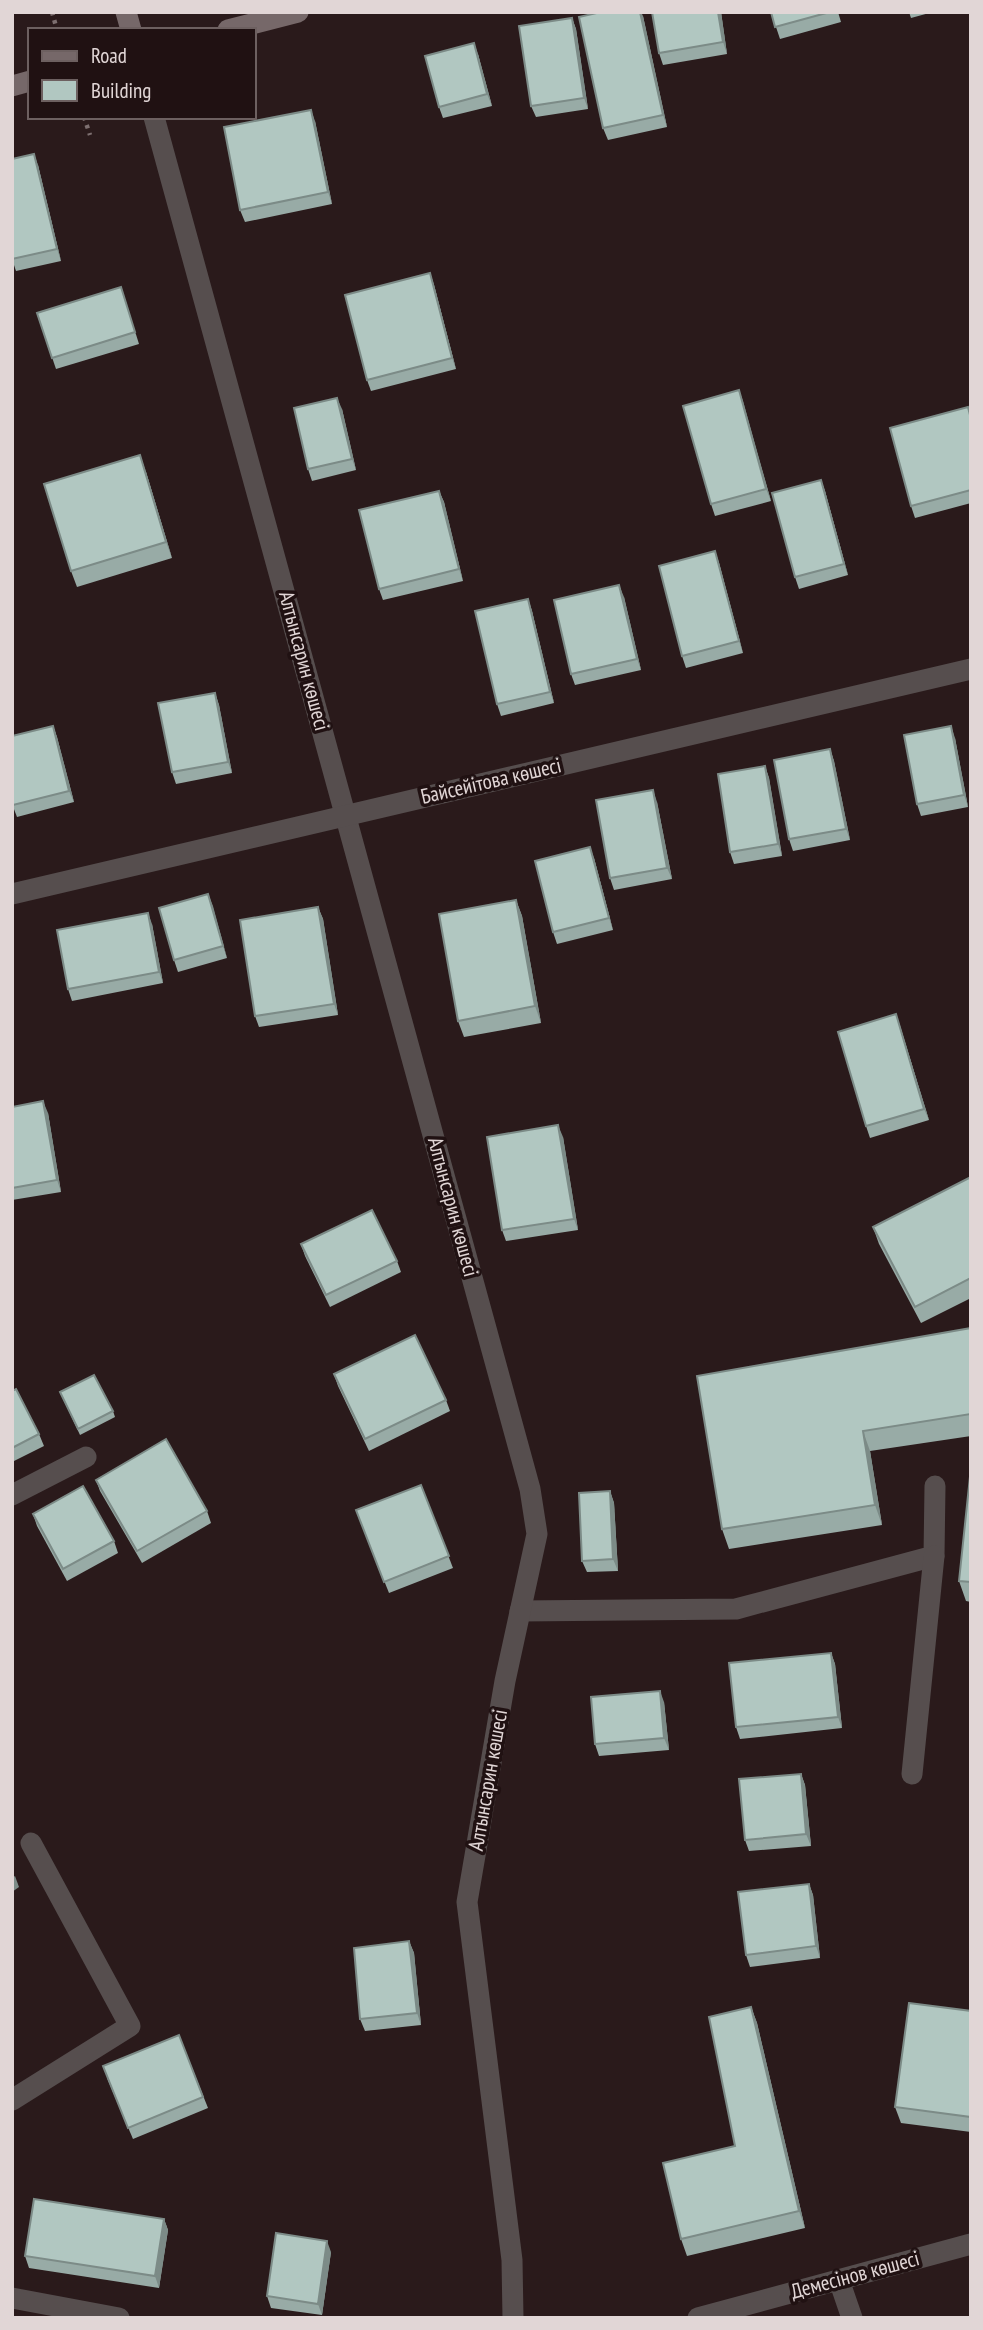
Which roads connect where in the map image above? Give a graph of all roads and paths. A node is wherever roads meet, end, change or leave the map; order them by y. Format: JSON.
{"nodes":[{"id":1,"x":298,"y":12,"type":"edge"},
{"id":2,"x":237,"y":28,"type":"edge"},
{"id":3,"x":85,"y":119,"type":"edge"},
{"id":4,"x":155,"y":119,"type":"edge"},
{"id":5,"x":90,"y":135,"type":"dead end"},
{"id":6,"x":971,"y":669,"type":"edge"},
{"id":7,"x":346,"y":815,"type":"junction"},
{"id":8,"x":12,"y":894,"type":"edge"},
{"id":9,"x":86,"y":1457,"type":"dead end"},
{"id":10,"x":935,"y":1486,"type":"dead end"},
{"id":11,"x":12,"y":1494,"type":"edge"},
{"id":12,"x":934,"y":1556,"type":"junction"},
{"id":13,"x":520,"y":1611,"type":"junction"},
{"id":14,"x":912,"y":1774,"type":"dead end"},
{"id":15,"x":31,"y":1843,"type":"dead end"},
{"id":16,"x":12,"y":2100,"type":"edge"},
{"id":17,"x":971,"y":2244,"type":"edge"},
{"id":18,"x":839,"y":2280,"type":"junction"},
{"id":19,"x":12,"y":2298,"type":"edge"},
{"id":20,"x":700,"y":2317,"type":"edge"},
{"id":21,"x":119,"y":2318,"type":"edge"},
{"id":22,"x":513,"y":2318,"type":"edge"},
{"id":23,"x":852,"y":2318,"type":"edge"}],
"edges":[{"from":1,"to":2,"type":"street"},
{"from":3,"to":5,"type":"path"},
{"from":4,"to":7,"type":"street","name":"Алтынсарин көшесі"},
{"from":6,"to":7,"type":"street","name":"Байсейітова көшесі"},
{"from":7,"to":8,"type":"street","name":"Байсейітова көшесі"},
{"from":7,"to":13,"type":"street","name":"Алтынсарин көшесі"},
{"from":9,"to":11,"type":"street"},
{"from":10,"to":12,"type":"street"},
{"from":12,"to":13,"type":"street"},
{"from":12,"to":14,"type":"street"},
{"from":13,"to":22,"type":"street","name":"Алтынсарин көшесі"},
{"from":15,"to":16,"type":"street"},
{"from":17,"to":18,"type":"street","name":"Демесінов көшесі"},
{"from":18,"to":20,"type":"street","name":"Демесінов көшесі"},
{"from":18,"to":23,"type":"street"},
{"from":19,"to":21,"type":"street"}]}
